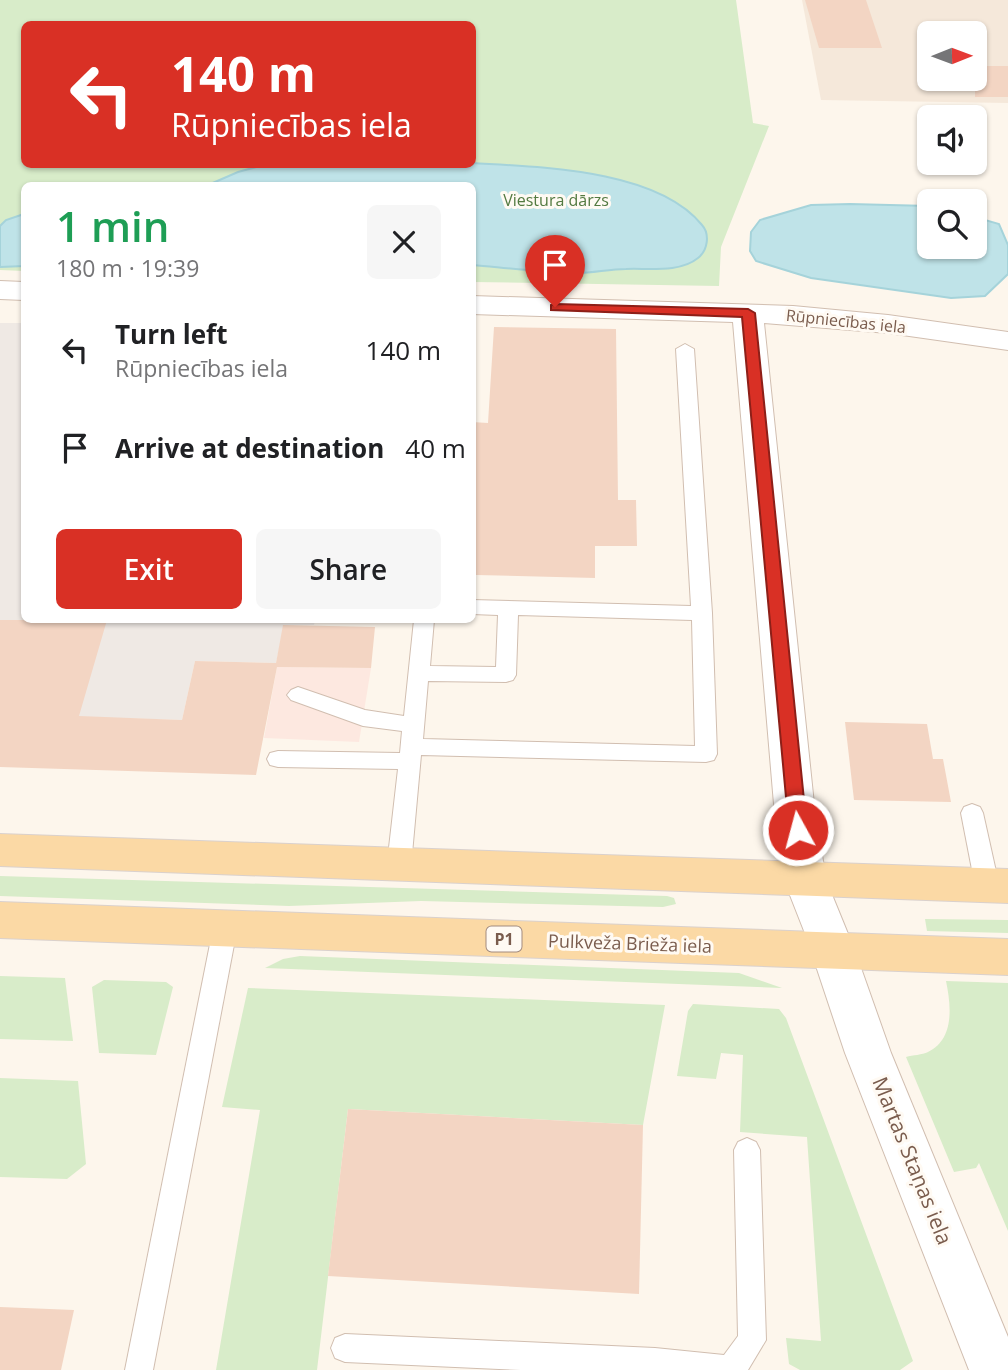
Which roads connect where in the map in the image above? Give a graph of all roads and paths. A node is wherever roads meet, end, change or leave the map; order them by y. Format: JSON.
{"nodes":[{"id":1,"x":0,"y":290,"type":"edge"},
{"id":2,"x":21,"y":291,"type":"edge"},
{"id":3,"x":476,"y":305,"type":"edge"},
{"id":4,"x":748,"y":313,"type":"junction"},
{"id":5,"x":1008,"y":341,"type":"edge"},
{"id":6,"x":685,"y":349,"type":"dead end"},
{"id":7,"x":476,"y":607,"type":"edge"},
{"id":8,"x":508,"y":609,"type":"junction"},
{"id":9,"x":702,"y":613,"type":"junction"},
{"id":10,"x":424,"y":623,"type":"edge"},
{"id":11,"x":418,"y":673,"type":"junction"},
{"id":12,"x":298,"y":695,"type":"dead end"},
{"id":13,"x":411,"y":745,"type":"junction"},
{"id":14,"x":278,"y":759,"type":"dead end"},
{"id":15,"x":972,"y":813,"type":"dead end"},
{"id":16,"x":0,"y":850,"type":"edge"},
{"id":17,"x":399,"y":865,"type":"junction"},
{"id":18,"x":805,"y":880,"type":"junction"},
{"id":19,"x":998,"y":886,"type":"edge"},
{"id":20,"x":0,"y":920,"type":"edge"},
{"id":21,"x":225,"y":929,"type":"junction"},
{"id":22,"x":833,"y":951,"type":"junction"},
{"id":23,"x":1008,"y":957,"type":"edge"},
{"id":24,"x":747,"y":1150,"type":"dead end"},
{"id":25,"x":345,"y":1348,"type":"dead end"},
{"id":26,"x":139,"y":1370,"type":"edge"},
{"id":27,"x":731,"y":1370,"type":"edge"},
{"id":28,"x":995,"y":1370,"type":"edge"}],
"edges":[{"from":1,"to":2,"type":"street"},
{"from":3,"to":4,"type":"street","name":"Rūpniecības iela"},
{"from":4,"to":5,"type":"street","name":"Rūpniecības iela"},
{"from":4,"to":18,"type":"street","name":"Martas Staņas iela"},
{"from":6,"to":9,"type":"lane"},
{"from":7,"to":8,"type":"lane"},
{"from":8,"to":9,"type":"lane"},
{"from":8,"to":11,"type":"lane"},
{"from":9,"to":13,"type":"lane"},
{"from":10,"to":11,"type":"lane"},
{"from":11,"to":13,"type":"lane"},
{"from":12,"to":13,"type":"lane"},
{"from":13,"to":14,"type":"lane"},
{"from":13,"to":17,"type":"lane"},
{"from":15,"to":19,"type":"lane"},
{"from":16,"to":17,"type":"main road"},
{"from":17,"to":18,"type":"main road"},
{"from":18,"to":19,"type":"main road"},
{"from":18,"to":22,"type":"street","name":"Martas Staņas iela"},
{"from":20,"to":21,"type":"main road","name":"Pulkveža Brieža iela","number":"P1"},
{"from":21,"to":22,"type":"main road","name":"Pulkveža Brieža iela","number":"P1"},
{"from":21,"to":26,"type":"lane"},
{"from":22,"to":23,"type":"main road","name":"Pulkveža Brieža iela","number":"P1"},
{"from":22,"to":28,"type":"street","name":"Martas Staņas iela"},
{"from":24,"to":27,"type":"lane"},
{"from":25,"to":27,"type":"lane"}]}
